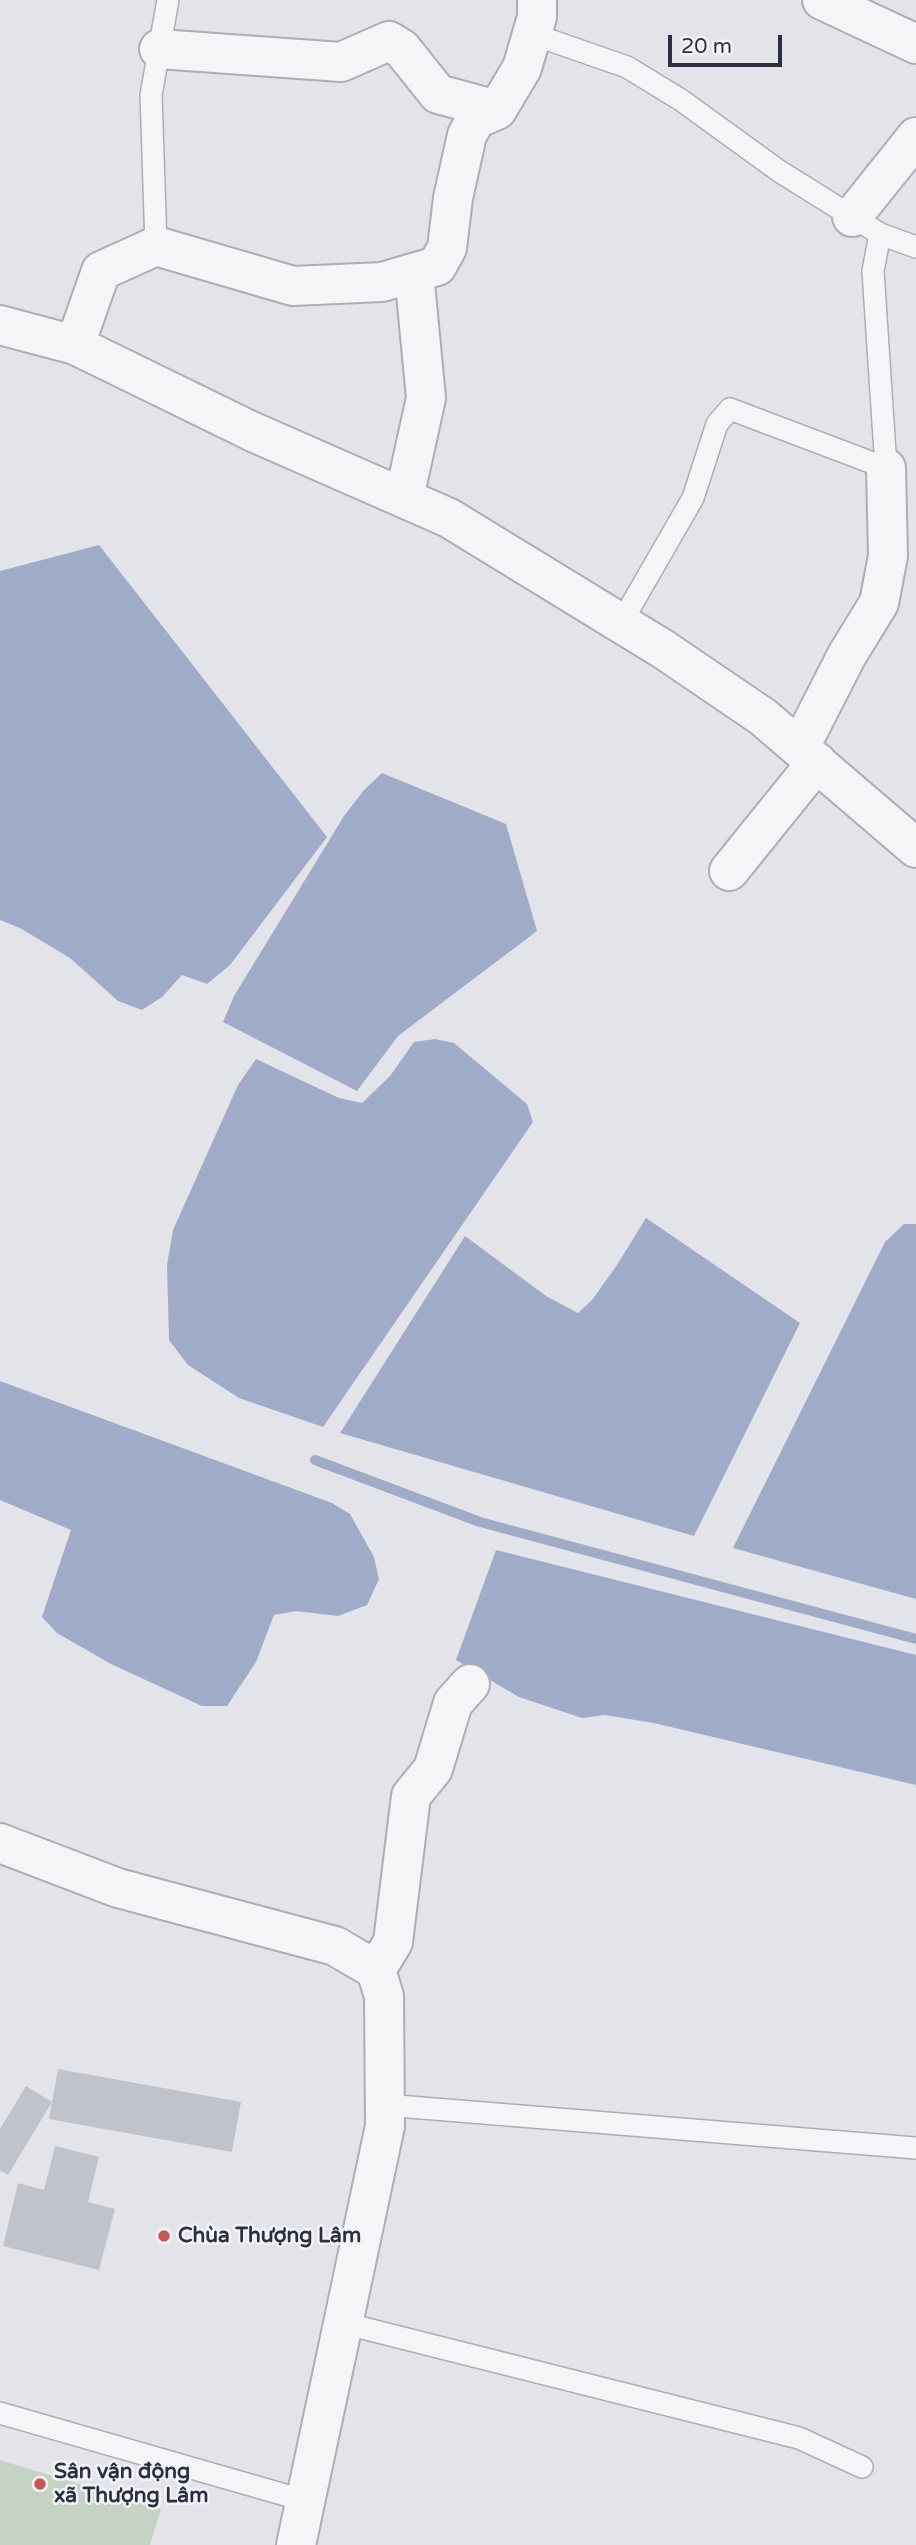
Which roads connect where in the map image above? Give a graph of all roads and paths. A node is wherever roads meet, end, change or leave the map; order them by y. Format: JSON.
{"nodes":[{"id":1,"x":168,"y":0,"type":"edge"},
{"id":2,"x":822,"y":0,"type":"edge"},
{"id":3,"x":535,"y":17,"type":"edge"},
{"id":4,"x":916,"y":44,"type":"edge"},
{"id":5,"x":159,"y":49,"type":"junction"},
{"id":6,"x":497,"y":110,"type":"junction"},
{"id":7,"x":916,"y":137,"type":"edge"},
{"id":8,"x":866,"y":225,"type":"junction"},
{"id":9,"x":156,"y":246,"type":"junction"},
{"id":10,"x":916,"y":247,"type":"edge"},
{"id":11,"x":414,"y":273,"type":"junction"},
{"id":12,"x":0,"y":325,"type":"edge"},
{"id":13,"x":75,"y":345,"type":"junction"},
{"id":14,"x":886,"y":468,"type":"junction"},
{"id":15,"x":404,"y":498,"type":"junction"},
{"id":16,"x":621,"y":623,"type":"junction"},
{"id":17,"x":808,"y":754,"type":"junction"},
{"id":18,"x":916,"y":849,"type":"edge"},
{"id":19,"x":729,"y":871,"type":"dead end"},
{"id":20,"x":470,"y":1684,"type":"dead end"},
{"id":21,"x":0,"y":1843,"type":"edge"},
{"id":22,"x":376,"y":1970,"type":"junction"},
{"id":23,"x":385,"y":2105,"type":"junction"},
{"id":24,"x":916,"y":2148,"type":"edge"},
{"id":25,"x":343,"y":2323,"type":"junction"},
{"id":26,"x":0,"y":2413,"type":"edge"},
{"id":27,"x":862,"y":2466,"type":"dead end"},
{"id":28,"x":306,"y":2501,"type":"junction"},
{"id":29,"x":296,"y":2545,"type":"edge"}],
"edges":[{"from":1,"to":5,"type":"lane"},
{"from":2,"to":4,"type":"street"},
{"from":3,"to":6,"type":"street"},
{"from":3,"to":8,"type":"lane"},
{"from":5,"to":6,"type":"street"},
{"from":5,"to":9,"type":"lane"},
{"from":6,"to":11,"type":"street"},
{"from":7,"to":8,"type":"street"},
{"from":8,"to":10,"type":"lane"},
{"from":8,"to":14,"type":"lane"},
{"from":9,"to":11,"type":"street"},
{"from":9,"to":13,"type":"street"},
{"from":11,"to":15,"type":"street"},
{"from":12,"to":13,"type":"street"},
{"from":13,"to":15,"type":"street"},
{"from":14,"to":16,"type":"lane"},
{"from":14,"to":17,"type":"street"},
{"from":15,"to":16,"type":"street"},
{"from":16,"to":17,"type":"street"},
{"from":17,"to":18,"type":"street"},
{"from":17,"to":19,"type":"street"},
{"from":20,"to":22,"type":"street"},
{"from":21,"to":22,"type":"street"},
{"from":22,"to":23,"type":"street"},
{"from":23,"to":24,"type":"lane"},
{"from":23,"to":25,"type":"street"},
{"from":25,"to":27,"type":"lane"},
{"from":25,"to":28,"type":"street"},
{"from":26,"to":28,"type":"lane"},
{"from":28,"to":29,"type":"street"}]}
